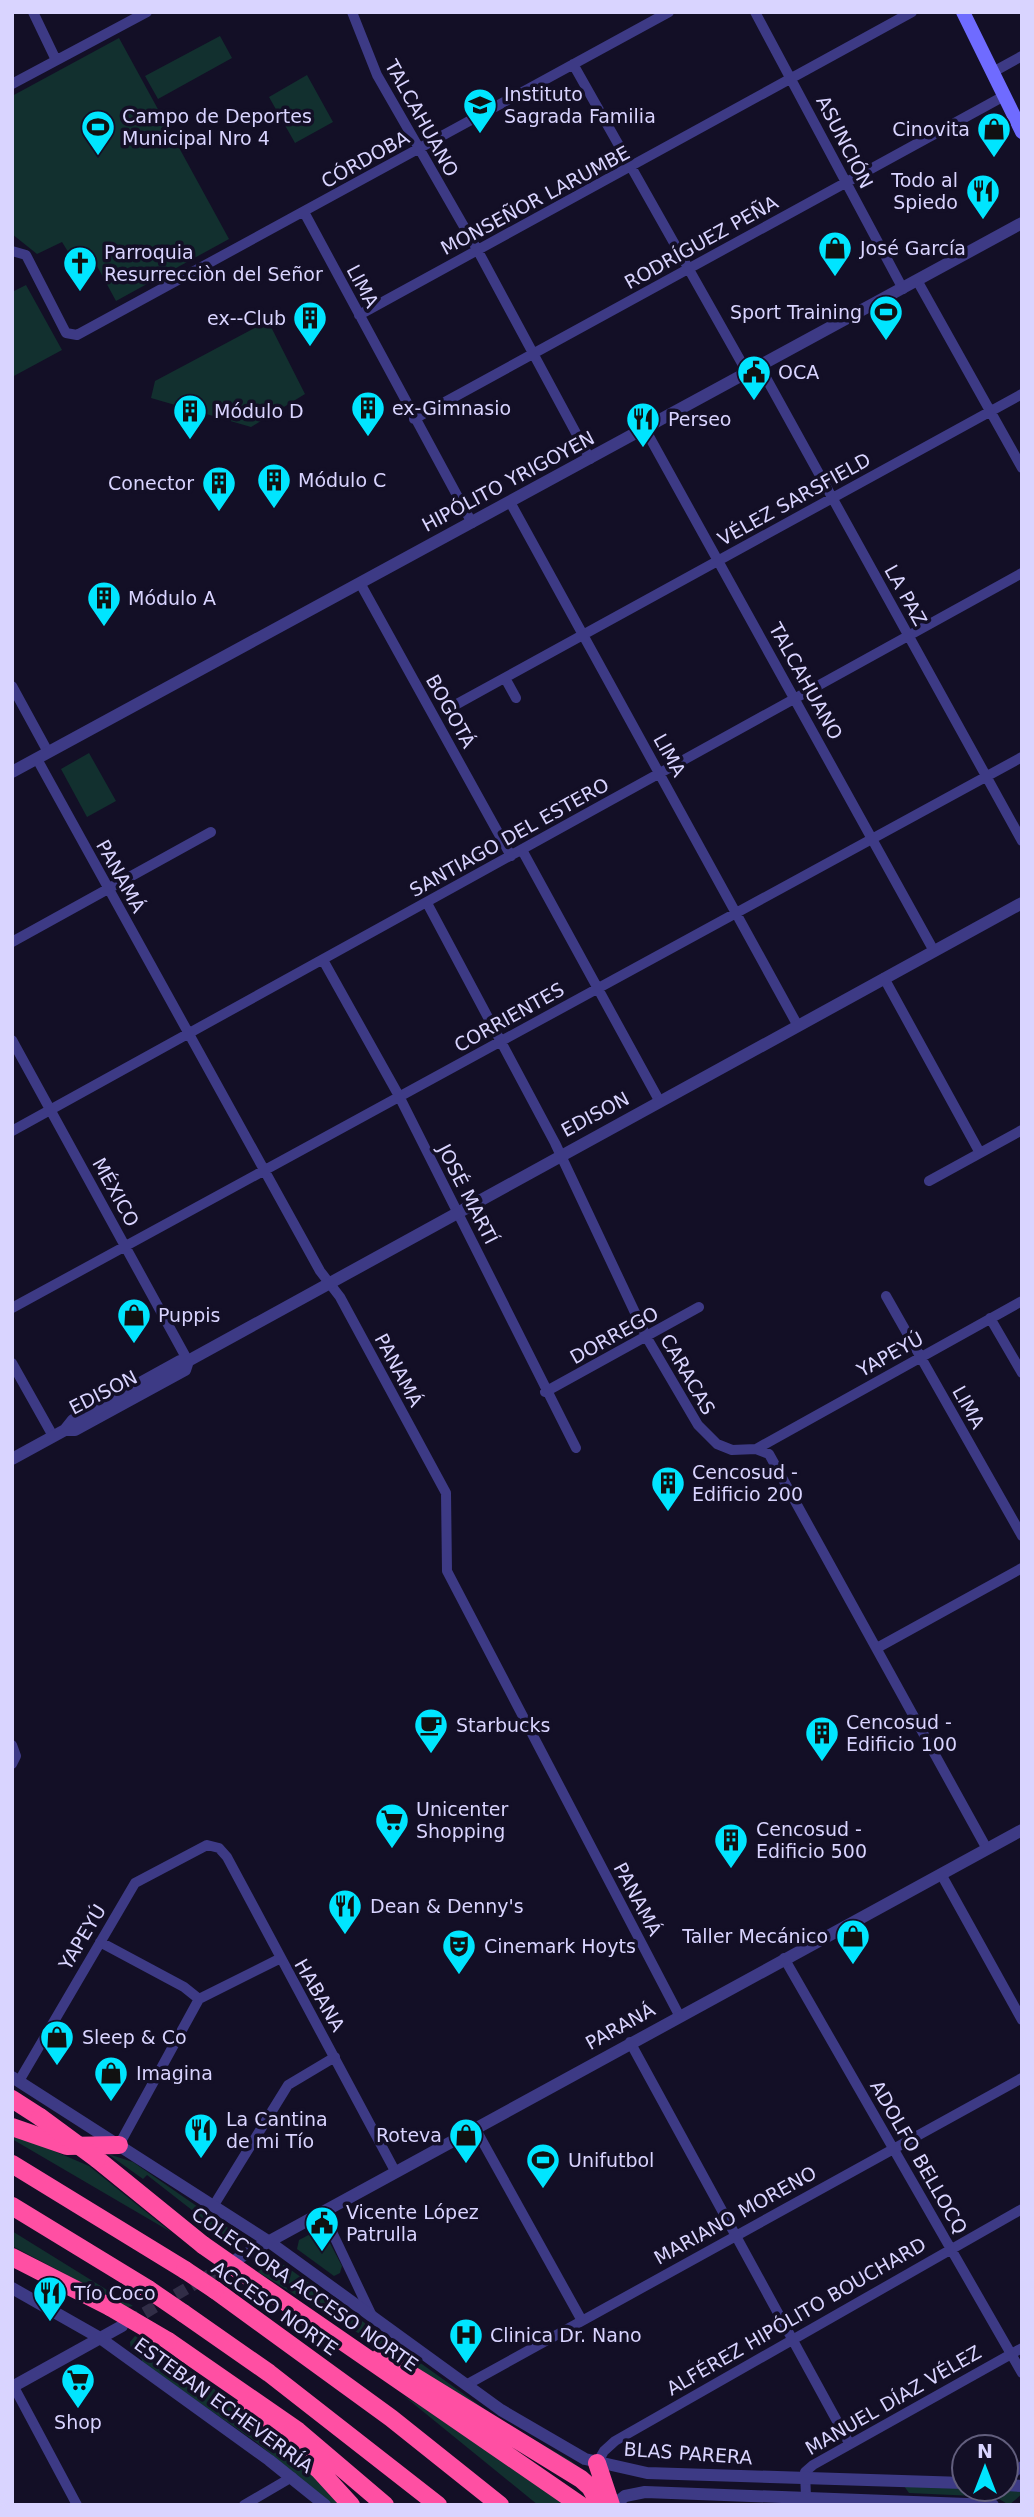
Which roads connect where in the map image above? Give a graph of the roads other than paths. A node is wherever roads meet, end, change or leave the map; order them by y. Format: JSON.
{"nodes":[{"id":1,"x":33,"y":12,"type":"edge"},
{"id":2,"x":147,"y":12,"type":"edge"},
{"id":3,"x":352,"y":12,"type":"edge"},
{"id":4,"x":669,"y":12,"type":"edge"},
{"id":5,"x":755,"y":12,"type":"edge"},
{"id":6,"x":912,"y":12,"type":"edge"},
{"id":7,"x":963,"y":12,"type":"edge"},
{"id":8,"x":1022,"y":55,"type":"edge"},
{"id":9,"x":56,"y":60,"type":"junction"},
{"id":10,"x":573,"y":64,"type":"junction"},
{"id":11,"x":993,"y":72,"type":"junction"},
{"id":12,"x":793,"y":80,"type":"junction"},
{"id":13,"x":12,"y":84,"type":"edge"},
{"id":14,"x":1004,"y":96,"type":"junction"},
{"id":15,"x":1022,"y":132,"type":"edge"},
{"id":16,"x":419,"y":150,"type":"junction"},
{"id":17,"x":632,"y":167,"type":"junction"},
{"id":18,"x":846,"y":183,"type":"junction"},
{"id":19,"x":304,"y":212,"type":"junction"},
{"id":20,"x":1022,"y":223,"type":"edge"},
{"id":21,"x":12,"y":251,"type":"edge"},
{"id":22,"x":478,"y":251,"type":"junction"},
{"id":23,"x":690,"y":268,"type":"junction"},
{"id":24,"x":918,"y":282,"type":"junction"},
{"id":25,"x":903,"y":289,"type":"junction"},
{"id":26,"x":359,"y":316,"type":"junction"},
{"id":27,"x":533,"y":355,"type":"junction"},
{"id":28,"x":760,"y":367,"type":"junction"},
{"id":29,"x":748,"y":374,"type":"junction"},
{"id":30,"x":1022,"y":394,"type":"edge"},
{"id":31,"x":990,"y":411,"type":"junction"},
{"id":32,"x":414,"y":419,"type":"junction"},
{"id":33,"x":645,"y":429,"type":"junction"},
{"id":34,"x":590,"y":459,"type":"junction"},
{"id":35,"x":1022,"y":468,"type":"edge"},
{"id":36,"x":832,"y":498,"type":"junction"},
{"id":37,"x":510,"y":502,"type":"junction"},
{"id":38,"x":472,"y":523,"type":"junction"},
{"id":39,"x":719,"y":560,"type":"junction"},
{"id":40,"x":1022,"y":573,"type":"edge"},
{"id":41,"x":360,"y":583,"type":"junction"},
{"id":42,"x":583,"y":634,"type":"junction"},
{"id":43,"x":909,"y":636,"type":"junction"},
{"id":44,"x":505,"y":678,"type":"junction"},
{"id":45,"x":12,"y":686,"type":"edge"},
{"id":46,"x":516,"y":698,"type":"dead end"},
{"id":47,"x":795,"y":699,"type":"junction"},
{"id":48,"x":457,"y":704,"type":"dead end"},
{"id":49,"x":43,"y":755,"type":"junction"},
{"id":50,"x":1022,"y":757,"type":"edge"},
{"id":51,"x":12,"y":772,"type":"edge"},
{"id":52,"x":660,"y":774,"type":"junction"},
{"id":53,"x":986,"y":776,"type":"junction"},
{"id":54,"x":211,"y":832,"type":"dead end"},
{"id":55,"x":872,"y":838,"type":"junction"},
{"id":56,"x":1022,"y":841,"type":"edge"},
{"id":57,"x":522,"y":850,"type":"junction"},
{"id":58,"x":511,"y":856,"type":"junction"},
{"id":59,"x":108,"y":889,"type":"junction"},
{"id":60,"x":427,"y":903,"type":"junction"},
{"id":61,"x":1022,"y":903,"type":"edge"},
{"id":62,"x":736,"y":913,"type":"junction"},
{"id":63,"x":12,"y":942,"type":"edge"},
{"id":64,"x":934,"y":951,"type":"junction"},
{"id":65,"x":323,"y":960,"type":"junction"},
{"id":66,"x":884,"y":978,"type":"junction"},
{"id":67,"x":597,"y":988,"type":"junction"},
{"id":68,"x":797,"y":1026,"type":"junction"},
{"id":69,"x":189,"y":1034,"type":"junction"},
{"id":70,"x":12,"y":1040,"type":"edge"},
{"id":71,"x":502,"y":1040,"type":"junction"},
{"id":72,"x":399,"y":1096,"type":"junction"},
{"id":73,"x":660,"y":1102,"type":"junction"},
{"id":74,"x":51,"y":1110,"type":"junction"},
{"id":75,"x":12,"y":1130,"type":"edge"},
{"id":76,"x":1022,"y":1130,"type":"edge"},
{"id":77,"x":980,"y":1153,"type":"junction"},
{"id":78,"x":561,"y":1155,"type":"junction"},
{"id":79,"x":264,"y":1170,"type":"junction"},
{"id":80,"x":929,"y":1181,"type":"dead end"},
{"id":81,"x":459,"y":1212,"type":"junction"},
{"id":82,"x":125,"y":1246,"type":"junction"},
{"id":83,"x":329,"y":1283,"type":"junction"},
{"id":84,"x":886,"y":1296,"type":"dead end"},
{"id":85,"x":1022,"y":1301,"type":"edge"},
{"id":86,"x":699,"y":1307,"type":"dead end"},
{"id":87,"x":12,"y":1308,"type":"edge"},
{"id":88,"x":990,"y":1318,"type":"junction"},
{"id":89,"x":647,"y":1338,"type":"junction"},
{"id":90,"x":921,"y":1357,"type":"junction"},
{"id":91,"x":188,"y":1361,"type":"junction"},
{"id":92,"x":12,"y":1363,"type":"edge"},
{"id":93,"x":1022,"y":1373,"type":"edge"},
{"id":94,"x":545,"y":1392,"type":"junction"},
{"id":95,"x":53,"y":1436,"type":"junction"},
{"id":96,"x":576,"y":1448,"type":"dead end"},
{"id":97,"x":756,"y":1449,"type":"junction"},
{"id":98,"x":12,"y":1459,"type":"edge"},
{"id":99,"x":1022,"y":1536,"type":"edge"},
{"id":100,"x":1022,"y":1568,"type":"edge"},
{"id":101,"x":877,"y":1648,"type":"junction"},
{"id":102,"x":12,"y":1745,"type":"edge"},
{"id":103,"x":14,"y":1760,"type":"edge"},
{"id":104,"x":1022,"y":1830,"type":"edge"},
{"id":105,"x":207,"y":1845,"type":"joint"},
{"id":106,"x":987,"y":1849,"type":"junction"},
{"id":107,"x":941,"y":1874,"type":"junction"},
{"id":108,"x":100,"y":1942,"type":"junction"},
{"id":109,"x":784,"y":1958,"type":"junction"},
{"id":110,"x":279,"y":1959,"type":"junction"},
{"id":111,"x":199,"y":1999,"type":"junction"},
{"id":112,"x":680,"y":2015,"type":"junction"},
{"id":113,"x":1022,"y":2020,"type":"edge"},
{"id":114,"x":630,"y":2042,"type":"junction"},
{"id":115,"x":335,"y":2057,"type":"junction"},
{"id":116,"x":1022,"y":2078,"type":"edge"},
{"id":117,"x":16,"y":2079,"type":"edge"},
{"id":118,"x":12,"y":2099,"type":"edge"},
{"id":119,"x":12,"y":2127,"type":"edge"},
{"id":120,"x":475,"y":2128,"type":"junction"},
{"id":121,"x":118,"y":2145,"type":"junction"},
{"id":122,"x":894,"y":2148,"type":"junction"},
{"id":123,"x":12,"y":2164,"type":"edge"},
{"id":124,"x":395,"y":2171,"type":"junction"},
{"id":125,"x":214,"y":2205,"type":"junction"},
{"id":126,"x":12,"y":2206,"type":"edge"},
{"id":127,"x":1022,"y":2209,"type":"edge"},
{"id":128,"x":322,"y":2211,"type":"junction"},
{"id":129,"x":736,"y":2234,"type":"junction"},
{"id":130,"x":268,"y":2241,"type":"junction"},
{"id":131,"x":951,"y":2248,"type":"junction"},
{"id":132,"x":12,"y":2256,"type":"edge"},
{"id":133,"x":237,"y":2259,"type":"tunnel mouth"},
{"id":134,"x":12,"y":2288,"type":"edge"},
{"id":135,"x":268,"y":2292,"type":"junction"},
{"id":136,"x":371,"y":2314,"type":"junction"},
{"id":137,"x":581,"y":2319,"type":"junction"},
{"id":138,"x":122,"y":2326,"type":"tunnel mouth"},
{"id":139,"x":100,"y":2338,"type":"junction"},
{"id":140,"x":791,"y":2338,"type":"junction"},
{"id":141,"x":169,"y":2342,"type":"junction"},
{"id":142,"x":1022,"y":2348,"type":"edge"},
{"id":143,"x":1010,"y":2354,"type":"junction"},
{"id":144,"x":1022,"y":2374,"type":"edge"},
{"id":145,"x":466,"y":2385,"type":"junction"},
{"id":146,"x":13,"y":2387,"type":"edge"},
{"id":147,"x":849,"y":2443,"type":"junction"},
{"id":148,"x":597,"y":2463,"type":"junction"},
{"id":149,"x":401,"y":2476,"type":"junction"},
{"id":150,"x":292,"y":2477,"type":"junction"},
{"id":151,"x":804,"y":2479,"type":"junction"},
{"id":152,"x":473,"y":2483,"type":"junction"},
{"id":153,"x":950,"y":2483,"type":"edge"},
{"id":154,"x":806,"y":2497,"type":"junction"},
{"id":155,"x":77,"y":2505,"type":"edge"},
{"id":156,"x":244,"y":2505,"type":"edge"},
{"id":157,"x":325,"y":2505,"type":"edge"},
{"id":158,"x":351,"y":2505,"type":"edge"},
{"id":159,"x":385,"y":2505,"type":"edge"},
{"id":160,"x":429,"y":2505,"type":"edge"},
{"id":161,"x":438,"y":2505,"type":"edge"},
{"id":162,"x":500,"y":2505,"type":"edge"},
{"id":163,"x":507,"y":2505,"type":"edge"},
{"id":164,"x":580,"y":2505,"type":"edge"},
{"id":165,"x":600,"y":2505,"type":"edge"},
{"id":166,"x":612,"y":2505,"type":"edge"},
{"id":167,"x":993,"y":2505,"type":"edge"}],
"edges":[{"from":1,"to":9,"type":"street"},
{"from":2,"to":9,"type":"street"},
{"from":3,"to":16,"type":"street","name":"TALCAHUANO"},
{"from":4,"to":10,"type":"street","name":"CÓRDOBA"},
{"from":5,"to":12,"type":"street","name":"ASUNCIÓN"},
{"from":6,"to":12,"type":"street","name":"MONSEÑOR LARUMBE"},
{"from":7,"to":11,"type":"main road"},
{"from":8,"to":11,"type":"street"},
{"from":9,"to":13,"type":"street"},
{"from":10,"to":16,"type":"street","name":"CÓRDOBA"},
{"from":10,"to":17,"type":"street"},
{"from":11,"to":14,"type":"main road"},
{"from":12,"to":17,"type":"street","name":"MONSEÑOR LARUMBE"},
{"from":12,"to":18,"type":"street","name":"ASUNCIÓN"},
{"from":14,"to":15,"type":"main road"},
{"from":14,"to":18,"type":"street","name":"RODRÍGUEZ PEÑA"},
{"from":16,"to":19,"type":"street","name":"CÓRDOBA"},
{"from":16,"to":22,"type":"street","name":"TALCAHUANO"},
{"from":17,"to":22,"type":"street","name":"MONSEÑOR LARUMBE"},
{"from":17,"to":23,"type":"street"},
{"from":18,"to":23,"type":"street","name":"RODRÍGUEZ PEÑA"},
{"from":18,"to":25,"type":"street","name":"ASUNCIÓN"},
{"from":19,"to":21,"type":"street","name":"CÓRDOBA"},
{"from":19,"to":26,"type":"street","name":"LIMA"},
{"from":20,"to":24,"type":"street","name":"HIPÓLITO YRIGOYEN"},
{"from":22,"to":26,"type":"street","name":"MONSEÑOR LARUMBE"},
{"from":22,"to":27,"type":"street","name":"TALCAHUANO"},
{"from":23,"to":27,"type":"street","name":"RODRÍGUEZ PEÑA"},
{"from":23,"to":29,"type":"street"},
{"from":24,"to":25,"type":"street","name":"HIPÓLITO YRIGOYEN"},
{"from":24,"to":31,"type":"street"},
{"from":25,"to":28,"type":"street","name":"HIPÓLITO YRIGOYEN"},
{"from":26,"to":32,"type":"street","name":"LIMA"},
{"from":27,"to":32,"type":"street","name":"RODRÍGUEZ PEÑA"},
{"from":27,"to":34,"type":"street","name":"TALCAHUANO"},
{"from":28,"to":29,"type":"street","name":"HIPÓLITO YRIGOYEN"},
{"from":28,"to":36,"type":"street","name":"LA PAZ"},
{"from":29,"to":33,"type":"street","name":"HIPÓLITO YRIGOYEN"},
{"from":30,"to":31,"type":"street","name":"VÉLEZ SARSFIELD"},
{"from":31,"to":35,"type":"street"},
{"from":31,"to":36,"type":"street","name":"VÉLEZ SARSFIELD"},
{"from":32,"to":38,"type":"street","name":"LIMA"},
{"from":33,"to":34,"type":"street","name":"HIPÓLITO YRIGOYEN"},
{"from":33,"to":39,"type":"street","name":"TALCAHUANO"},
{"from":34,"to":37,"type":"street","name":"HIPÓLITO YRIGOYEN"},
{"from":36,"to":39,"type":"street","name":"VÉLEZ SARSFIELD"},
{"from":36,"to":43,"type":"street","name":"LA PAZ"},
{"from":37,"to":38,"type":"street","name":"HIPÓLITO YRIGOYEN"},
{"from":37,"to":42,"type":"street","name":"LIMA"},
{"from":38,"to":41,"type":"street","name":"HIPÓLITO YRIGOYEN"},
{"from":39,"to":42,"type":"street","name":"VÉLEZ SARSFIELD"},
{"from":39,"to":47,"type":"street","name":"TALCAHUANO"},
{"from":40,"to":43,"type":"street","name":"SANTIAGO DEL ESTERO"},
{"from":41,"to":49,"type":"street","name":"HIPÓLITO YRIGOYEN"},
{"from":41,"to":58,"type":"street","name":"BOGOTÁ"},
{"from":42,"to":44,"type":"street","name":"VÉLEZ SARSFIELD"},
{"from":42,"to":52,"type":"street","name":"LIMA"},
{"from":43,"to":47,"type":"street","name":"SANTIAGO DEL ESTERO"},
{"from":43,"to":53,"type":"street","name":"LA PAZ"},
{"from":44,"to":46,"type":"street"},
{"from":44,"to":48,"type":"street","name":"VÉLEZ SARSFIELD"},
{"from":45,"to":49,"type":"street","name":"PANAMÁ"},
{"from":47,"to":52,"type":"street","name":"SANTIAGO DEL ESTERO"},
{"from":47,"to":55,"type":"street","name":"TALCAHUANO"},
{"from":49,"to":51,"type":"street","name":"HIPÓLITO YRIGOYEN"},
{"from":49,"to":59,"type":"street","name":"PANAMÁ"},
{"from":50,"to":53,"type":"street","name":"CORRIENTES"},
{"from":52,"to":57,"type":"street","name":"SANTIAGO DEL ESTERO"},
{"from":52,"to":62,"type":"street","name":"LIMA"},
{"from":53,"to":55,"type":"street","name":"CORRIENTES"},
{"from":53,"to":56,"type":"street","name":"LA PAZ"},
{"from":54,"to":59,"type":"street"},
{"from":55,"to":62,"type":"street","name":"CORRIENTES"},
{"from":55,"to":64,"type":"street","name":"TALCAHUANO"},
{"from":57,"to":58,"type":"street","name":"SANTIAGO DEL ESTERO"},
{"from":57,"to":67,"type":"street"},
{"from":58,"to":60,"type":"street","name":"SANTIAGO DEL ESTERO"},
{"from":59,"to":63,"type":"street"},
{"from":59,"to":69,"type":"street","name":"PANAMÁ"},
{"from":60,"to":65,"type":"street","name":"SANTIAGO DEL ESTERO"},
{"from":60,"to":71,"type":"street","name":"CARACAS"},
{"from":61,"to":64,"type":"street","name":"EDISON"},
{"from":62,"to":67,"type":"street","name":"CORRIENTES"},
{"from":62,"to":68,"type":"street","name":"LIMA"},
{"from":64,"to":66,"type":"street","name":"EDISON"},
{"from":65,"to":69,"type":"street","name":"SANTIAGO DEL ESTERO"},
{"from":65,"to":72,"type":"street","name":"JOSÉ MARTÍ"},
{"from":66,"to":68,"type":"street","name":"EDISON"},
{"from":66,"to":77,"type":"street"},
{"from":67,"to":71,"type":"street","name":"CORRIENTES"},
{"from":67,"to":73,"type":"street"},
{"from":68,"to":73,"type":"street","name":"EDISON"},
{"from":69,"to":74,"type":"street","name":"SANTIAGO DEL ESTERO"},
{"from":69,"to":79,"type":"street","name":"PANAMÁ"},
{"from":70,"to":74,"type":"street","name":"MÉXICO"},
{"from":71,"to":72,"type":"street","name":"CORRIENTES"},
{"from":71,"to":78,"type":"street","name":"CARACAS"},
{"from":72,"to":79,"type":"street","name":"CORRIENTES"},
{"from":72,"to":81,"type":"street","name":"JOSÉ MARTÍ"},
{"from":73,"to":78,"type":"street","name":"EDISON"},
{"from":74,"to":75,"type":"street","name":"SANTIAGO DEL ESTERO"},
{"from":74,"to":82,"type":"street","name":"MÉXICO"},
{"from":76,"to":77,"type":"street"},
{"from":77,"to":80,"type":"street"},
{"from":78,"to":81,"type":"street","name":"EDISON"},
{"from":78,"to":89,"type":"street","name":"CARACAS"},
{"from":79,"to":82,"type":"street","name":"CORRIENTES"},
{"from":79,"to":83,"type":"street","name":"PANAMÁ"},
{"from":81,"to":83,"type":"street","name":"EDISON"},
{"from":81,"to":94,"type":"street","name":"JOSÉ MARTÍ"},
{"from":82,"to":87,"type":"street","name":"CORRIENTES"},
{"from":82,"to":91,"type":"street","name":"MÉXICO"},
{"from":83,"to":91,"type":"street","name":"EDISON"},
{"from":83,"to":112,"type":"street","name":"PANAMÁ"},
{"from":84,"to":90,"type":"street","name":"LIMA"},
{"from":85,"to":88,"type":"street","name":"YAPEYÚ"},
{"from":86,"to":89,"type":"street","name":"DORREGO"},
{"from":88,"to":90,"type":"street","name":"YAPEYÚ"},
{"from":88,"to":93,"type":"street"},
{"from":89,"to":94,"type":"street","name":"DORREGO"},
{"from":89,"to":97,"type":"street","name":"CARACAS"},
{"from":90,"to":97,"type":"street","name":"YAPEYÚ"},
{"from":90,"to":99,"type":"street","name":"LIMA"},
{"from":91,"to":95,"type":"street","name":"EDISON"},
{"from":92,"to":95,"type":"street"},
{"from":94,"to":96,"type":"street","name":"JOSÉ MARTÍ"},
{"from":95,"to":98,"type":"street","name":"EDISON"},
{"from":97,"to":101,"type":"street"},
{"from":100,"to":101,"type":"street"},
{"from":101,"to":106,"type":"street"},
{"from":102,"to":103,"type":"street"},
{"from":104,"to":106,"type":"street","name":"PARANÁ"},
{"from":105,"to":108,"type":"street","name":"YAPEYÚ"},
{"from":105,"to":110,"type":"street","name":"HABANA"},
{"from":106,"to":107,"type":"street","name":"PARANÁ"},
{"from":107,"to":109,"type":"street","name":"PARANÁ"},
{"from":107,"to":113,"type":"street"},
{"from":108,"to":111,"type":"street"},
{"from":108,"to":117,"type":"street","name":"YAPEYÚ"},
{"from":109,"to":112,"type":"street","name":"PARANÁ"},
{"from":109,"to":122,"type":"street","name":"ADOLFO BELLOCQ"},
{"from":110,"to":111,"type":"street"},
{"from":110,"to":115,"type":"street","name":"HABANA"},
{"from":111,"to":121,"type":"street"},
{"from":112,"to":114,"type":"street","name":"PARANÁ"},
{"from":114,"to":120,"type":"street","name":"PARANÁ"},
{"from":114,"to":129,"type":"street"},
{"from":115,"to":124,"type":"street","name":"HABANA"},
{"from":115,"to":125,"type":"street"},
{"from":116,"to":122,"type":"street","name":"MARIANO MORENO"},
{"from":117,"to":121,"type":"street","name":"BLAS PARERA"},
{"from":118,"to":135,"type":"highway","name":"COLECTORA ACCESO NORTE","bridge":true},
{"from":119,"to":121,"type":"highway"},
{"from":120,"to":124,"type":"street","name":"PARANÁ"},
{"from":120,"to":137,"type":"street"},
{"from":121,"to":125,"type":"street","name":"BLAS PARERA"},
{"from":122,"to":129,"type":"street","name":"MARIANO MORENO"},
{"from":122,"to":131,"type":"street","name":"ADOLFO BELLOCQ"},
{"from":123,"to":152,"type":"highway","name":"ACCESO NORTE","bridge":true},
{"from":124,"to":128,"type":"street","name":"PARANÁ"},
{"from":125,"to":130,"type":"street","name":"BLAS PARERA"},
{"from":126,"to":149,"type":"highway","bridge":true},
{"from":127,"to":131,"type":"street","name":"ALFÉREZ HIPÓLITO BOUCHARD"},
{"from":128,"to":130,"type":"street","name":"PARANÁ"},
{"from":128,"to":136,"type":"street","name":"BLAS PARERA"},
{"from":129,"to":137,"type":"street","name":"MARIANO MORENO"},
{"from":129,"to":140,"type":"street"},
{"from":130,"to":133,"type":"street","name":"PARANÁ"},
{"from":130,"to":136,"type":"street","name":"BLAS PARERA"},
{"from":131,"to":140,"type":"street","name":"ALFÉREZ HIPÓLITO BOUCHARD"},
{"from":131,"to":143,"type":"street","name":"ADOLFO BELLOCQ"},
{"from":132,"to":141,"type":"highway","bridge":true},
{"from":134,"to":139,"type":"street","name":"ESTEBAN ECHEVERRÍA"},
{"from":135,"to":164,"type":"highway","name":"COLECTORA ACCESO NORTE"},
{"from":135,"to":165,"type":"highway"},
{"from":136,"to":145,"type":"street","name":"BLAS PARERA"},
{"from":137,"to":145,"type":"street","name":"MARIANO MORENO"},
{"from":138,"to":139,"type":"street"},
{"from":139,"to":146,"type":"street"},
{"from":139,"to":150,"type":"street","name":"ESTEBAN ECHEVERRÍA"},
{"from":140,"to":147,"type":"street"},
{"from":140,"to":148,"type":"street","name":"ALFÉREZ HIPÓLITO BOUCHARD"},
{"from":141,"to":158,"type":"highway"},
{"from":141,"to":159,"type":"highway"},
{"from":142,"to":143,"type":"street","name":"MANUEL DÍAZ VÉLEZ"},
{"from":143,"to":144,"type":"street","name":"ADOLFO BELLOCQ"},
{"from":143,"to":147,"type":"street","name":"MANUEL DÍAZ VÉLEZ"},
{"from":145,"to":148,"type":"street","name":"BLAS PARERA"},
{"from":146,"to":155,"type":"street"},
{"from":147,"to":151,"type":"street","name":"MANUEL DÍAZ VÉLEZ"},
{"from":148,"to":151,"type":"street","name":"BLAS PARERA"},
{"from":148,"to":166,"type":"highway"},
{"from":149,"to":160,"type":"highway"},
{"from":149,"to":161,"type":"highway"},
{"from":150,"to":156,"type":"street"},
{"from":150,"to":157,"type":"street","name":"ESTEBAN ECHEVERRÍA"},
{"from":151,"to":153,"type":"street","name":"BLAS PARERA"},
{"from":151,"to":154,"type":"street","name":"MANUEL DÍAZ VÉLEZ"},
{"from":152,"to":162,"type":"highway","name":"ACCESO NORTE"},
{"from":152,"to":163,"type":"highway"},
{"from":154,"to":166,"type":"street","name":"BLAS PARERA"},
{"from":154,"to":167,"type":"street","name":"BLAS PARERA"}]}
